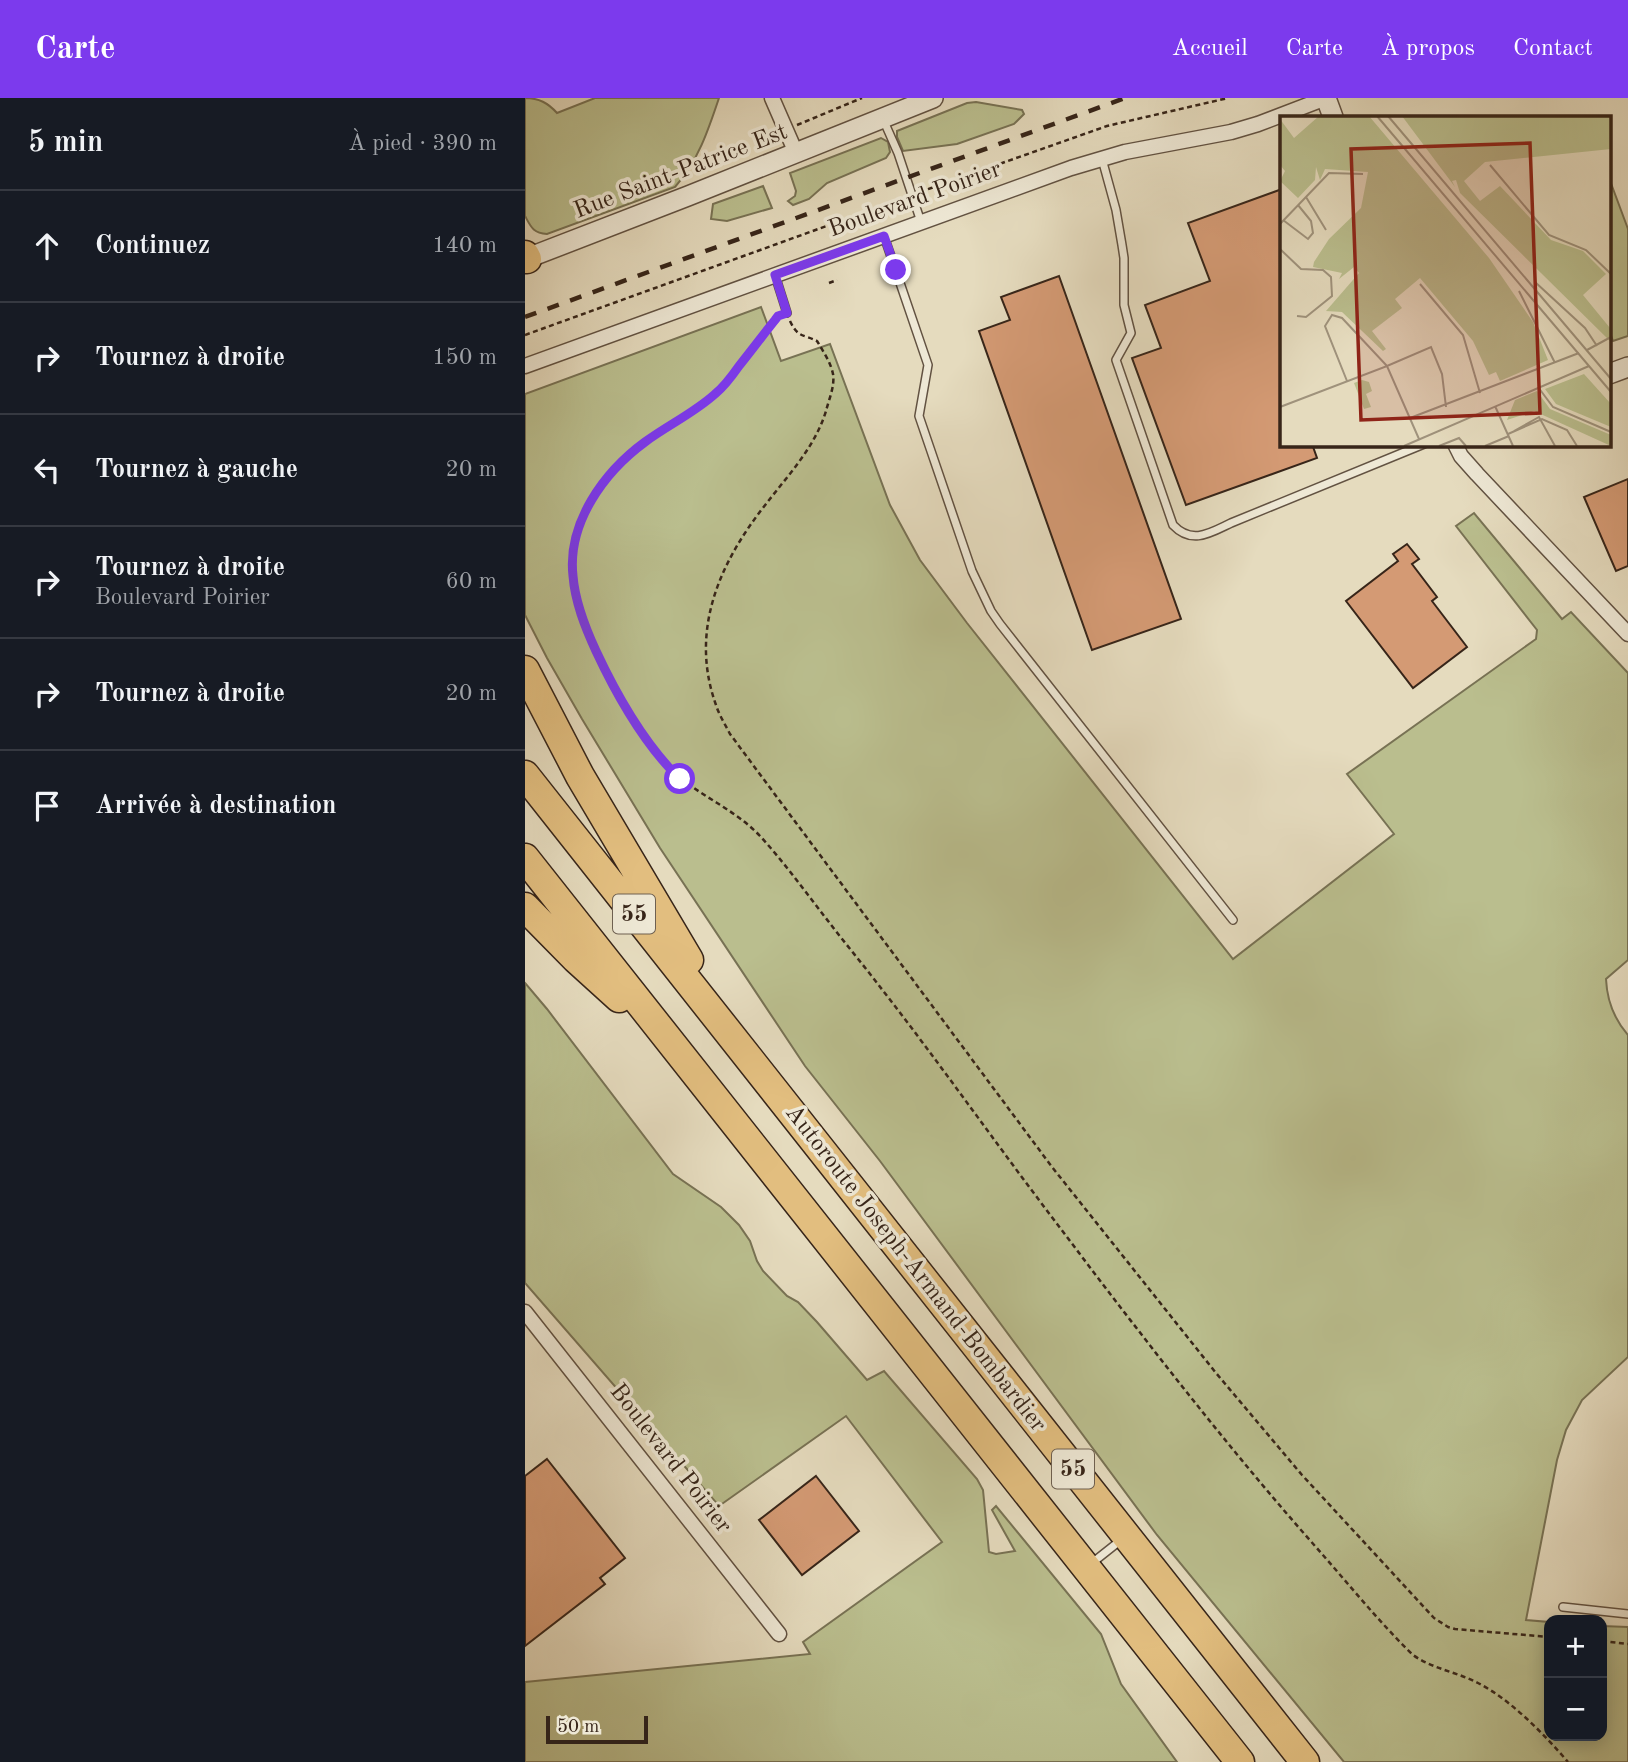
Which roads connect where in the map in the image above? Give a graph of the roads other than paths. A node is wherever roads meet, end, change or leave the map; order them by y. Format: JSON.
{"nodes":[{"id":1,"x":772,"y":98,"type":"edge"},
{"id":2,"x":933,"y":98,"type":"edge"},
{"id":3,"x":1326,"y":98,"type":"edge"},
{"id":4,"x":1333,"y":116,"type":"edge"},
{"id":5,"x":883,"y":118,"type":"junction"},
{"id":6,"x":796,"y":153,"type":"junction"},
{"id":7,"x":1102,"y":158,"type":"junction"},
{"id":8,"x":921,"y":223,"type":"junction"},
{"id":9,"x":884,"y":236,"type":"junction"},
{"id":10,"x":526,"y":258,"type":"edge"},
{"id":11,"x":775,"y":275,"type":"junction"},
{"id":12,"x":787,"y":313,"type":"road end"},
{"id":13,"x":525,"y":366,"type":"edge"},
{"id":14,"x":1628,"y":367,"type":"edge"},
{"id":15,"x":1611,"y":373,"type":"edge"},
{"id":16,"x":1420,"y":446,"type":"edge"},
{"id":17,"x":1456,"y":446,"type":"edge"},
{"id":18,"x":1628,"y":634,"type":"edge"},
{"id":19,"x":525,"y":670,"type":"edge"},
{"id":20,"x":525,"y":775,"type":"edge"},
{"id":21,"x":525,"y":858,"type":"edge"},
{"id":22,"x":525,"y":907,"type":"edge"},
{"id":23,"x":1233,"y":920,"type":"dead end"},
{"id":24,"x":744,"y":1052,"type":"junction"},
{"id":25,"x":680,"y":1054,"type":"junction"},
{"id":26,"x":525,"y":1312,"type":"edge"},
{"id":27,"x":1127,"y":1536,"type":"junction"},
{"id":28,"x":1086,"y":1568,"type":"junction"},
{"id":29,"x":1563,"y":1607,"type":"dead end"},
{"id":30,"x":1628,"y":1614,"type":"edge"},
{"id":31,"x":779,"y":1634,"type":"dead end"},
{"id":32,"x":1240,"y":1762,"type":"edge"},
{"id":33,"x":1305,"y":1762,"type":"edge"}],
"edges":[{"from":1,"to":6,"type":"street"},
{"from":2,"to":5,"type":"street","name":"Rue Saint-Patrice Est"},
{"from":3,"to":4,"type":"street"},
{"from":3,"to":7,"type":"street","name":"Boulevard Poirier"},
{"from":5,"to":6,"type":"street","name":"Rue Saint-Patrice Est"},
{"from":5,"to":8,"type":"lane"},
{"from":6,"to":10,"type":"street","name":"Rue Saint-Patrice Est"},
{"from":7,"to":8,"type":"street","name":"Boulevard Poirier"},
{"from":7,"to":16,"type":"lane"},
{"from":8,"to":9,"type":"street","name":"Boulevard Poirier"},
{"from":9,"to":11,"type":"street","name":"Boulevard Poirier"},
{"from":9,"to":23,"type":"lane"},
{"from":11,"to":12,"type":"lane"},
{"from":11,"to":13,"type":"street","name":"Boulevard Poirier"},
{"from":14,"to":15,"type":"street"},
{"from":17,"to":18,"type":"street"},
{"from":19,"to":24,"type":"highway"},
{"from":20,"to":24,"type":"highway","name":"Autoroute Joseph-Armand-Bombardier","number":"55"},
{"from":21,"to":25,"type":"highway","name":"Autoroute Joseph-Armand-Bombardier","number":"55"},
{"from":22,"to":25,"type":"highway"},
{"from":24,"to":27,"type":"highway","name":"Autoroute Joseph-Armand-Bombardier","number":"55"},
{"from":25,"to":28,"type":"highway","name":"Autoroute Joseph-Armand-Bombardier","number":"55"},
{"from":26,"to":31,"type":"street","name":"Boulevard Poirier"},
{"from":27,"to":28,"type":"lane"},
{"from":27,"to":33,"type":"highway","name":"Autoroute Joseph-Armand-Bombardier","number":"55"},
{"from":28,"to":32,"type":"highway","name":"Autoroute Joseph-Armand-Bombardier","number":"55"},
{"from":29,"to":30,"type":"lane"}]}
